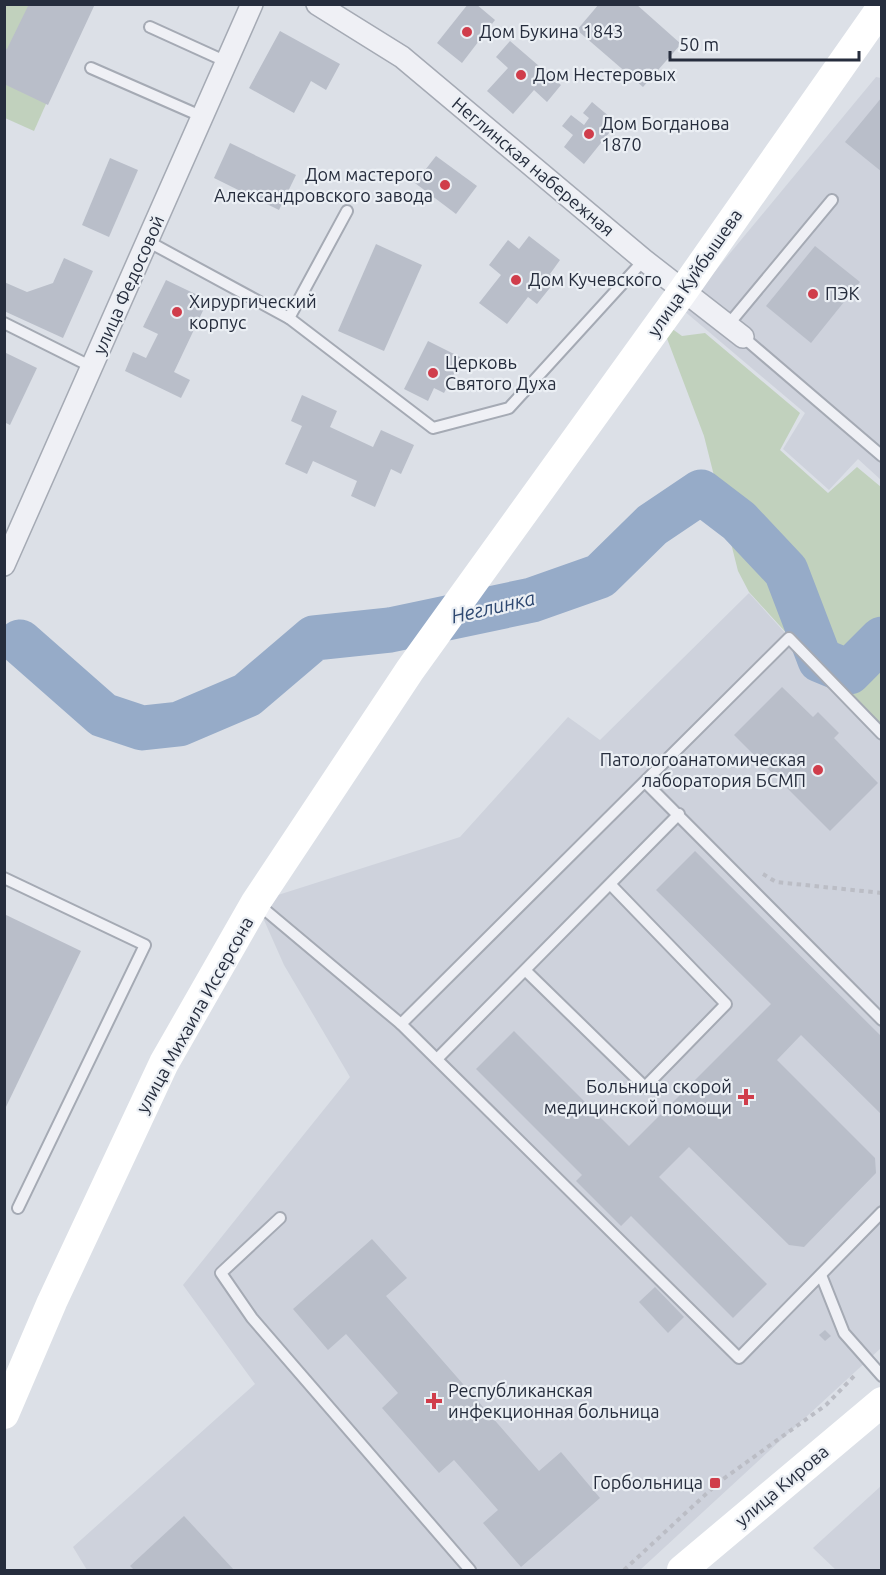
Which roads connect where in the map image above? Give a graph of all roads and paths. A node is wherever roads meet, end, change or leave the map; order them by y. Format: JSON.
{"nodes":[{"id":1,"x":252,"y":4,"type":"edge"},
{"id":2,"x":317,"y":4,"type":"edge"},
{"id":3,"x":879,"y":8,"type":"edge"},
{"id":4,"x":150,"y":27,"type":"dead end"},
{"id":5,"x":227,"y":62,"type":"junction"},
{"id":6,"x":91,"y":68,"type":"dead end"},
{"id":7,"x":203,"y":117,"type":"junction"},
{"id":8,"x":832,"y":200,"type":"dead end"},
{"id":9,"x":347,"y":211,"type":"dead end"},
{"id":10,"x":149,"y":242,"type":"junction"},
{"id":11,"x":644,"y":260,"type":"junction"},
{"id":12,"x":683,"y":291,"type":"junction"},
{"id":13,"x":289,"y":318,"type":"junction"},
{"id":14,"x":4,"y":323,"type":"edge"},
{"id":15,"x":735,"y":331,"type":"junction"},
{"id":16,"x":92,"y":367,"type":"junction"},
{"id":17,"x":882,"y":456,"type":"edge"},
{"id":18,"x":6,"y":555,"type":"edge"},
{"id":19,"x":410,"y":670,"type":"joint"},
{"id":20,"x":882,"y":734,"type":"edge"},
{"id":21,"x":645,"y":782,"type":"junction"},
{"id":22,"x":679,"y":814,"type":"junction"},
{"id":23,"x":729,"y":865,"type":"junction"},
{"id":24,"x":4,"y":878,"type":"edge"},
{"id":25,"x":611,"y":885,"type":"junction"},
{"id":26,"x":882,"y":893,"type":"edge"},
{"id":27,"x":256,"y":903,"type":"junction"},
{"id":28,"x":526,"y":971,"type":"junction"},
{"id":29,"x":882,"y":1020,"type":"edge"},
{"id":30,"x":401,"y":1024,"type":"junction"},
{"id":31,"x":437,"y":1059,"type":"junction"},
{"id":32,"x":18,"y":1208,"type":"dead end"},
{"id":33,"x":882,"y":1212,"type":"edge"},
{"id":34,"x":280,"y":1218,"type":"dead end"},
{"id":35,"x":821,"y":1275,"type":"junction"},
{"id":36,"x":869,"y":1360,"type":"junction"},
{"id":37,"x":882,"y":1376,"type":"edge"},
{"id":38,"x":882,"y":1402,"type":"edge"},
{"id":39,"x":4,"y":1414,"type":"edge"},
{"id":40,"x":693,"y":1564,"type":"edge"},
{"id":41,"x":470,"y":1570,"type":"edge"},
{"id":42,"x":624,"y":1570,"type":"edge"}],
"edges":[{"from":1,"to":5,"type":"street","name":"улица Федосовой"},
{"from":2,"to":11,"type":"street","name":"Неглинская набережная"},
{"from":3,"to":12,"type":"main road","name":"улица Куйбышева"},
{"from":4,"to":5,"type":"lane"},
{"from":5,"to":7,"type":"street","name":"улица Федосовой"},
{"from":6,"to":7,"type":"lane"},
{"from":7,"to":10,"type":"street","name":"улица Федосовой"},
{"from":8,"to":15,"type":"lane"},
{"from":9,"to":13,"type":"lane"},
{"from":10,"to":13,"type":"lane"},
{"from":10,"to":16,"type":"street","name":"улица Федосовой"},
{"from":11,"to":12,"type":"street","name":"Неглинская набережная"},
{"from":11,"to":13,"type":"lane"},
{"from":12,"to":15,"type":"street","name":"Неглинская набережная"},
{"from":12,"to":19,"type":"main road","name":"улица Куйбышева"},
{"from":14,"to":16,"type":"lane"},
{"from":15,"to":17,"type":"lane"},
{"from":16,"to":18,"type":"street","name":"улица Федосовой"},
{"from":19,"to":27,"type":"main road","name":"улица Михаила Иссерсона"},
{"from":20,"to":21,"type":"lane"},
{"from":21,"to":22,"type":"lane"},
{"from":21,"to":30,"type":"lane"},
{"from":22,"to":23,"type":"lane"},
{"from":22,"to":25,"type":"lane"},
{"from":23,"to":26,"type":"path"},
{"from":23,"to":29,"type":"lane"},
{"from":24,"to":32,"type":"lane"},
{"from":25,"to":28,"type":"lane"},
{"from":25,"to":28,"type":"lane"},
{"from":27,"to":30,"type":"lane"},
{"from":27,"to":39,"type":"main road","name":"улица Михаила Иссерсона"},
{"from":28,"to":31,"type":"lane"},
{"from":30,"to":31,"type":"lane"},
{"from":31,"to":35,"type":"lane"},
{"from":33,"to":35,"type":"lane"},
{"from":34,"to":41,"type":"lane"},
{"from":35,"to":36,"type":"lane"},
{"from":36,"to":37,"type":"lane"},
{"from":36,"to":42,"type":"path"},
{"from":38,"to":40,"type":"main road","name":"улица Кирова"}]}
